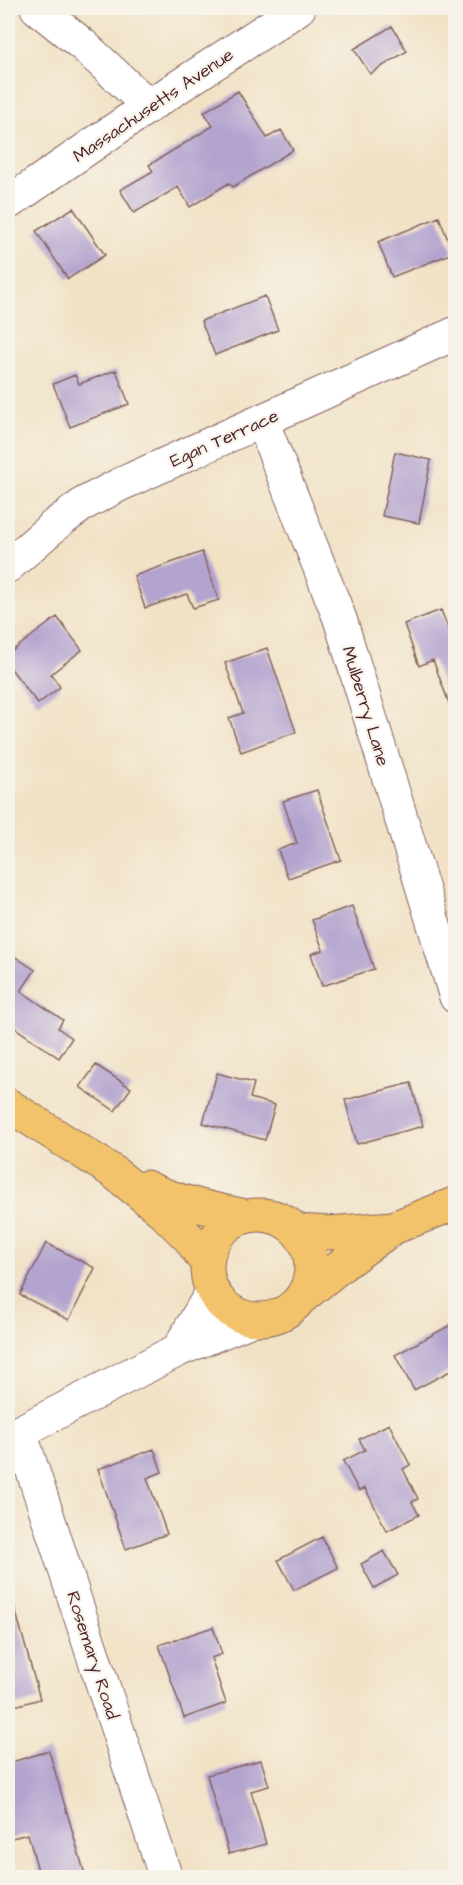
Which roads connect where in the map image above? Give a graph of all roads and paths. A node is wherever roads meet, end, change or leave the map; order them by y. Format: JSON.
{"nodes":[{"id":1,"x":37,"y":8,"type":"edge"},
{"id":2,"x":299,"y":8,"type":"edge"},
{"id":3,"x":149,"y":106,"type":"junction"},
{"id":4,"x":8,"y":203,"type":"edge"},
{"id":5,"x":456,"y":333,"type":"edge"},
{"id":6,"x":262,"y":421,"type":"junction"},
{"id":7,"x":8,"y":566,"type":"edge"},
{"id":8,"x":456,"y":997,"type":"edge"},
{"id":9,"x":8,"y":1105,"type":"edge"},
{"id":10,"x":112,"y":1171,"type":"junction"},
{"id":11,"x":456,"y":1203,"type":"edge"},
{"id":12,"x":245,"y":1216,"type":"junction"},
{"id":13,"x":393,"y":1228,"type":"junction"},
{"id":14,"x":297,"y":1231,"type":"junction"},
{"id":15,"x":209,"y":1277,"type":"junction"},
{"id":16,"x":300,"y":1299,"type":"junction"},
{"id":17,"x":254,"y":1319,"type":"junction"},
{"id":18,"x":178,"y":1350,"type":"junction"},
{"id":19,"x":14,"y":1435,"type":"edge"},
{"id":20,"x":166,"y":1878,"type":"edge"}],
"edges":[{"from":1,"to":3,"type":"street"},
{"from":2,"to":3,"type":"street","name":"Massachusetts Avenue"},
{"from":3,"to":4,"type":"street","name":"Massachusetts Avenue"},
{"from":5,"to":6,"type":"street","name":"Egan Terrace"},
{"from":6,"to":7,"type":"street","name":"Egan Terrace"},
{"from":6,"to":8,"type":"street","name":"Mulberry Lane"},
{"from":9,"to":10,"type":"main road"},
{"from":10,"to":12,"type":"main road"},
{"from":10,"to":15,"type":"main road"},
{"from":11,"to":13,"type":"main road"},
{"from":12,"to":14,"type":"main road"},
{"from":12,"to":15,"type":"main road"},
{"from":13,"to":14,"type":"main road"},
{"from":13,"to":16,"type":"main road"},
{"from":14,"to":16,"type":"main road"},
{"from":15,"to":17,"type":"main road"},
{"from":15,"to":18,"type":"street"},
{"from":16,"to":17,"type":"main road"},
{"from":17,"to":18,"type":"street"},
{"from":18,"to":19,"type":"street"},
{"from":19,"to":20,"type":"street","name":"Rosemary Road"}]}
